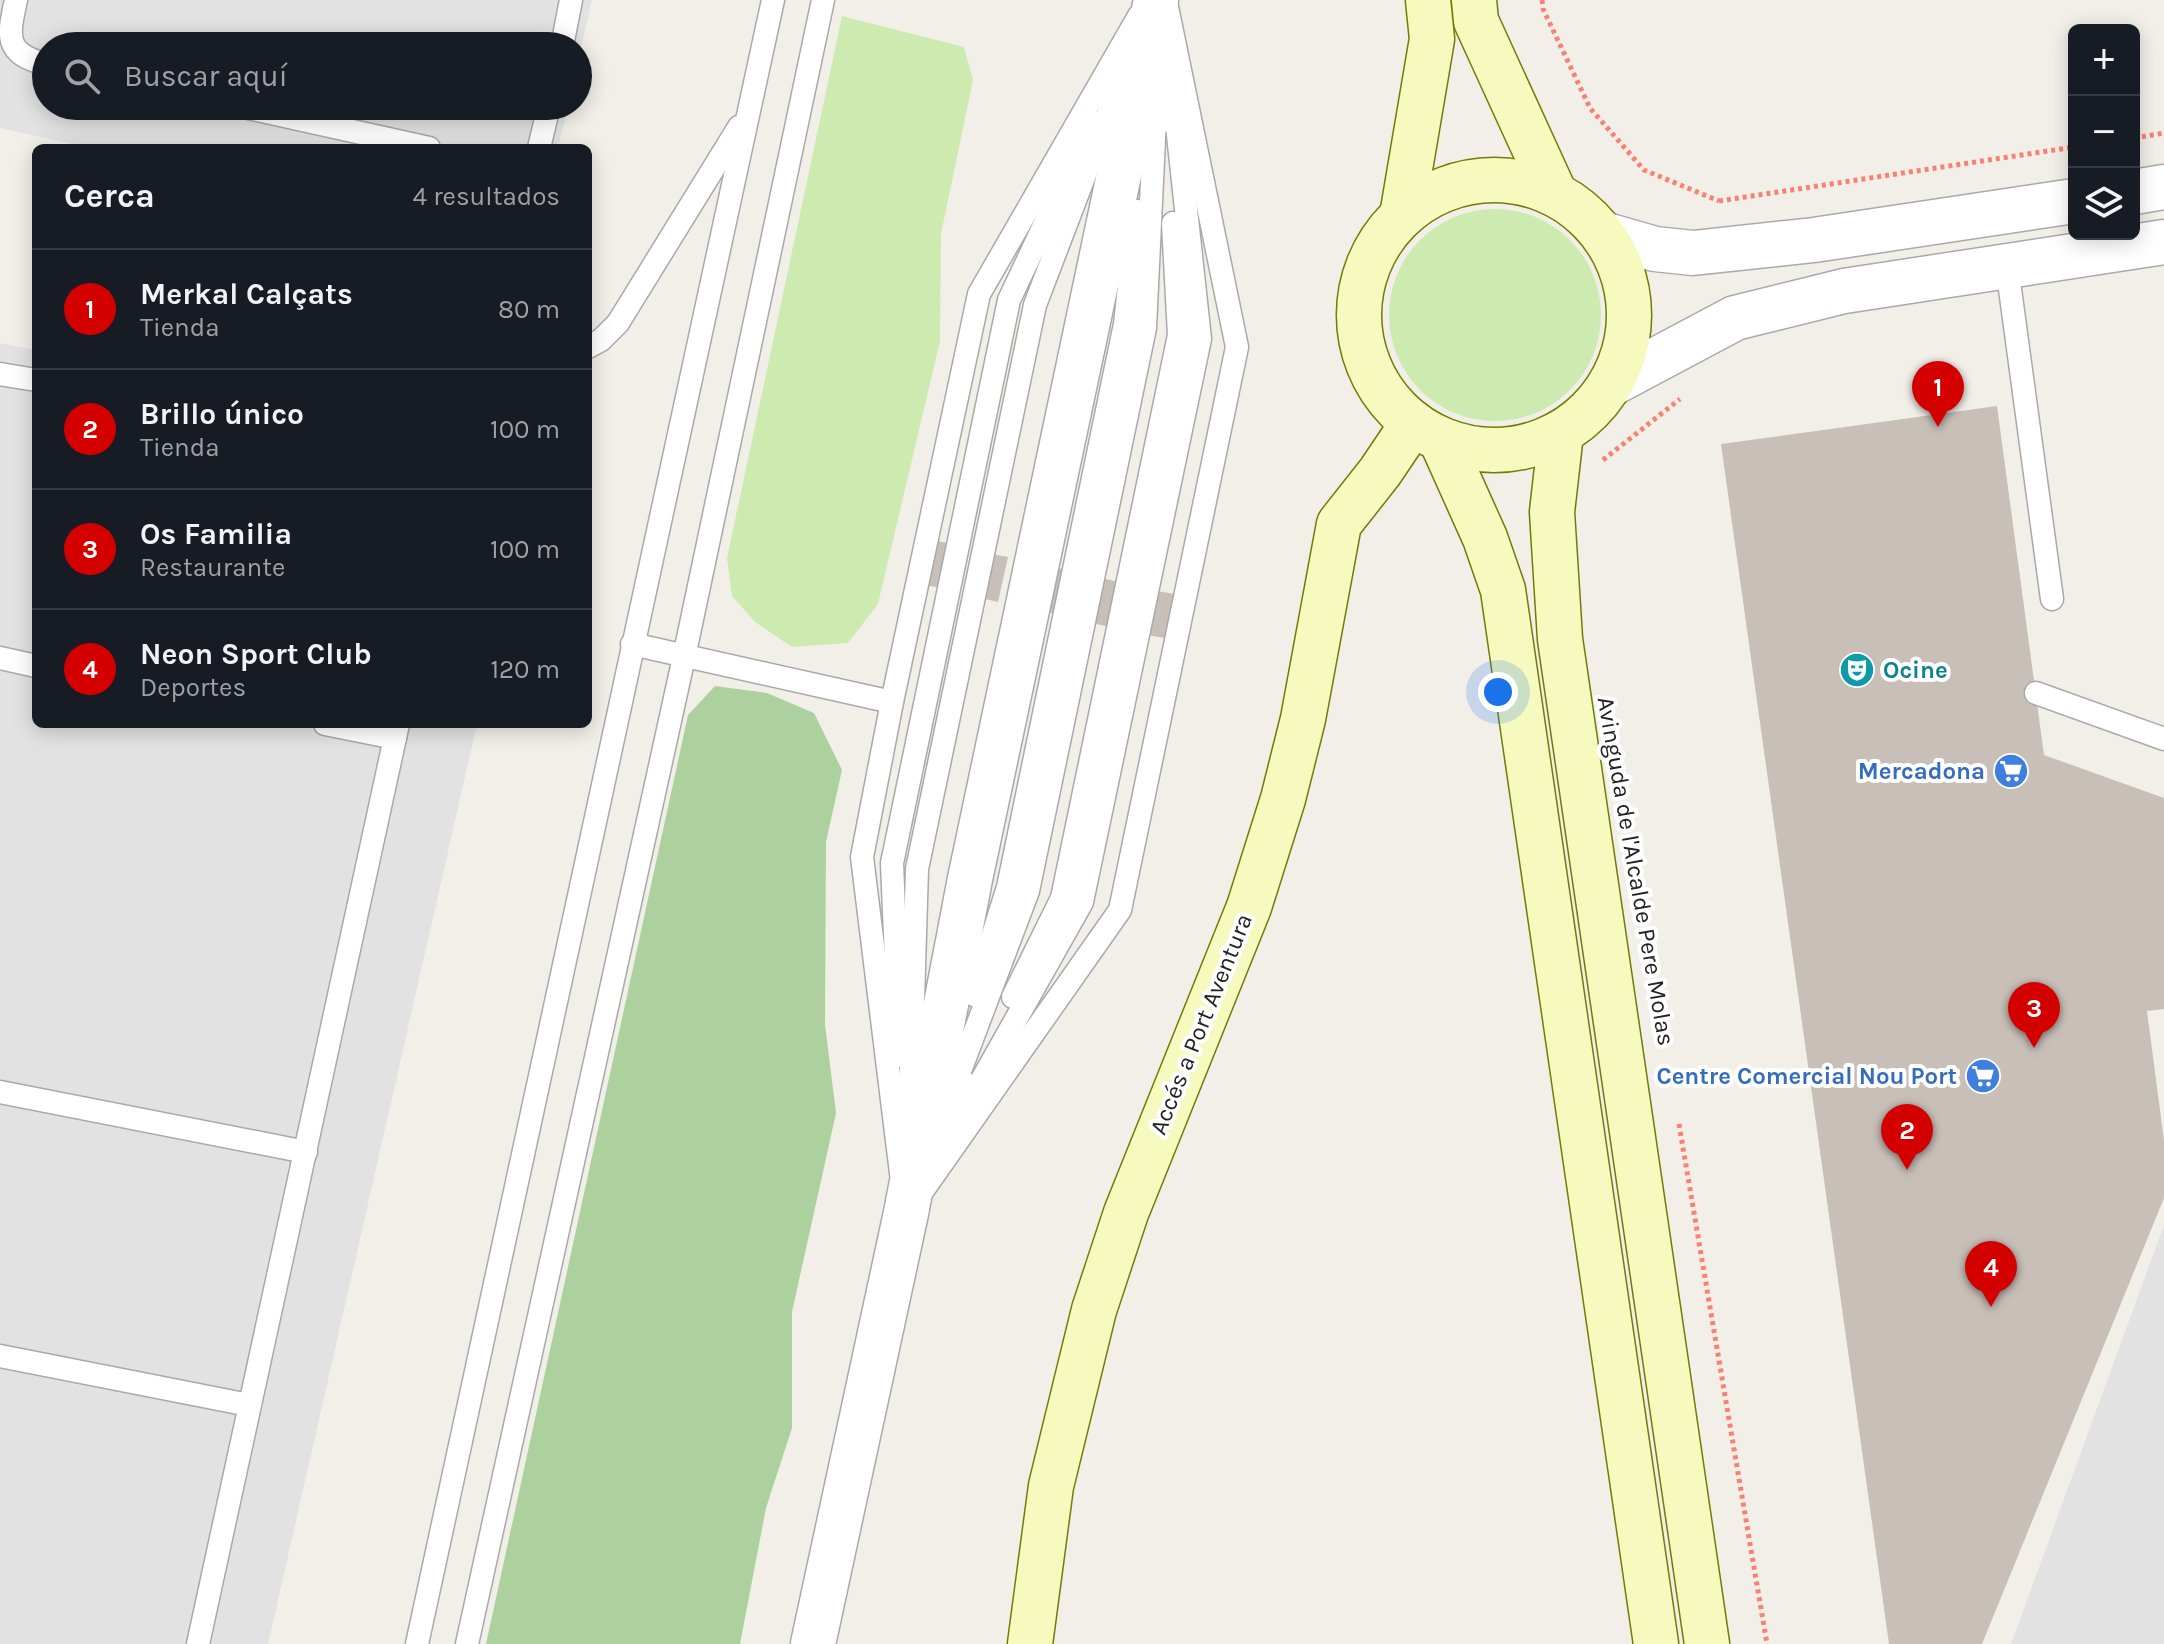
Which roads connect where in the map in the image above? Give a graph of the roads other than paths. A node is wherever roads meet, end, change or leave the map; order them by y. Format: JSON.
{"nodes":[{"id":1,"x":16,"y":0,"type":"edge"},
{"id":2,"x":571,"y":0,"type":"edge"},
{"id":3,"x":773,"y":0,"type":"edge"},
{"id":4,"x":823,"y":0,"type":"edge"},
{"id":5,"x":1157,"y":0,"type":"edge"},
{"id":6,"x":1428,"y":0,"type":"edge"},
{"id":7,"x":1474,"y":0,"type":"edge"},
{"id":8,"x":565,"y":32,"type":"edge"},
{"id":9,"x":32,"y":60,"type":"edge"},
{"id":10,"x":748,"y":112,"type":"junction"},
{"id":11,"x":302,"y":120,"type":"edge"},
{"id":12,"x":546,"y":120,"type":"edge"},
{"id":13,"x":411,"y":144,"type":"edge"},
{"id":14,"x":540,"y":144,"type":"edge"},
{"id":15,"x":2164,"y":187,"type":"edge"},
{"id":16,"x":2140,"y":191,"type":"edge"},
{"id":17,"x":1555,"y":194,"type":"junction"},
{"id":18,"x":2068,"y":202,"type":"edge"},
{"id":19,"x":1402,"y":216,"type":"junction"},
{"id":20,"x":1603,"y":234,"type":"junction"},
{"id":21,"x":2164,"y":242,"type":"edge"},
{"id":22,"x":2007,"y":267,"type":"junction"},
{"id":23,"x":592,"y":345,"type":"edge"},
{"id":24,"x":0,"y":374,"type":"edge"},
{"id":25,"x":32,"y":379,"type":"edge"},
{"id":26,"x":1611,"y":384,"type":"junction"},
{"id":27,"x":1427,"y":431,"type":"junction"},
{"id":28,"x":1561,"y":433,"type":"junction"},
{"id":29,"x":2052,"y":599,"type":"dead end"},
{"id":30,"x":632,"y":644,"type":"junction"},
{"id":31,"x":684,"y":657,"type":"junction"},
{"id":32,"x":0,"y":658,"type":"edge"},
{"id":33,"x":32,"y":665,"type":"edge"},
{"id":34,"x":2036,"y":693,"type":"dead end"},
{"id":35,"x":892,"y":702,"type":"junction"},
{"id":36,"x":366,"y":728,"type":"edge"},
{"id":37,"x":397,"y":731,"type":"edge"},
{"id":38,"x":2164,"y":739,"type":"edge"},
{"id":39,"x":0,"y":1092,"type":"edge"},
{"id":40,"x":306,"y":1152,"type":"junction"},
{"id":41,"x":906,"y":1213,"type":"junction"},
{"id":42,"x":0,"y":1356,"type":"edge"},
{"id":43,"x":249,"y":1405,"type":"junction"},
{"id":44,"x":198,"y":1644,"type":"edge"},
{"id":45,"x":417,"y":1644,"type":"edge"},
{"id":46,"x":467,"y":1644,"type":"edge"},
{"id":47,"x":813,"y":1644,"type":"edge"},
{"id":48,"x":1030,"y":1644,"type":"edge"},
{"id":49,"x":1656,"y":1644,"type":"edge"},
{"id":50,"x":1707,"y":1644,"type":"edge"}],
"edges":[{"from":1,"to":9,"type":"lane"},
{"from":2,"to":8,"type":"lane"},
{"from":3,"to":10,"type":"lane"},
{"from":4,"to":31,"type":"lane"},
{"from":5,"to":35,"type":"lane"},
{"from":5,"to":41,"type":"street"},
{"from":5,"to":41,"type":"lane"},
{"from":5,"to":41,"type":"lane"},
{"from":5,"to":41,"type":"lane"},
{"from":5,"to":41,"type":"lane"},
{"from":6,"to":19,"type":"street"},
{"from":7,"to":17,"type":"street"},
{"from":10,"to":23,"type":"lane"},
{"from":10,"to":30,"type":"lane"},
{"from":11,"to":13,"type":"lane"},
{"from":12,"to":14,"type":"lane"},
{"from":15,"to":16,"type":"street"},
{"from":17,"to":19,"type":"street"},
{"from":17,"to":20,"type":"street"},
{"from":18,"to":20,"type":"street"},
{"from":19,"to":27,"type":"street"},
{"from":20,"to":26,"type":"street"},
{"from":21,"to":22,"type":"street"},
{"from":22,"to":26,"type":"street"},
{"from":22,"to":29,"type":"lane"},
{"from":24,"to":25,"type":"lane"},
{"from":26,"to":28,"type":"street"},
{"from":27,"to":28,"type":"street"},
{"from":27,"to":48,"type":"street","name":"Accés a Port Aventura"},
{"from":27,"to":49,"type":"street"},
{"from":28,"to":50,"type":"street","name":"Avinguda de l'Alcalde Pere Molas"},
{"from":30,"to":31,"type":"lane"},
{"from":30,"to":45,"type":"lane"},
{"from":31,"to":35,"type":"lane"},
{"from":31,"to":46,"type":"lane"},
{"from":32,"to":33,"type":"lane"},
{"from":34,"to":38,"type":"lane"},
{"from":35,"to":41,"type":"lane"},
{"from":36,"to":37,"type":"lane"},
{"from":37,"to":40,"type":"lane"},
{"from":39,"to":40,"type":"lane"},
{"from":40,"to":43,"type":"lane"},
{"from":41,"to":47,"type":"street"},
{"from":42,"to":43,"type":"lane"},
{"from":43,"to":44,"type":"lane"}]}
